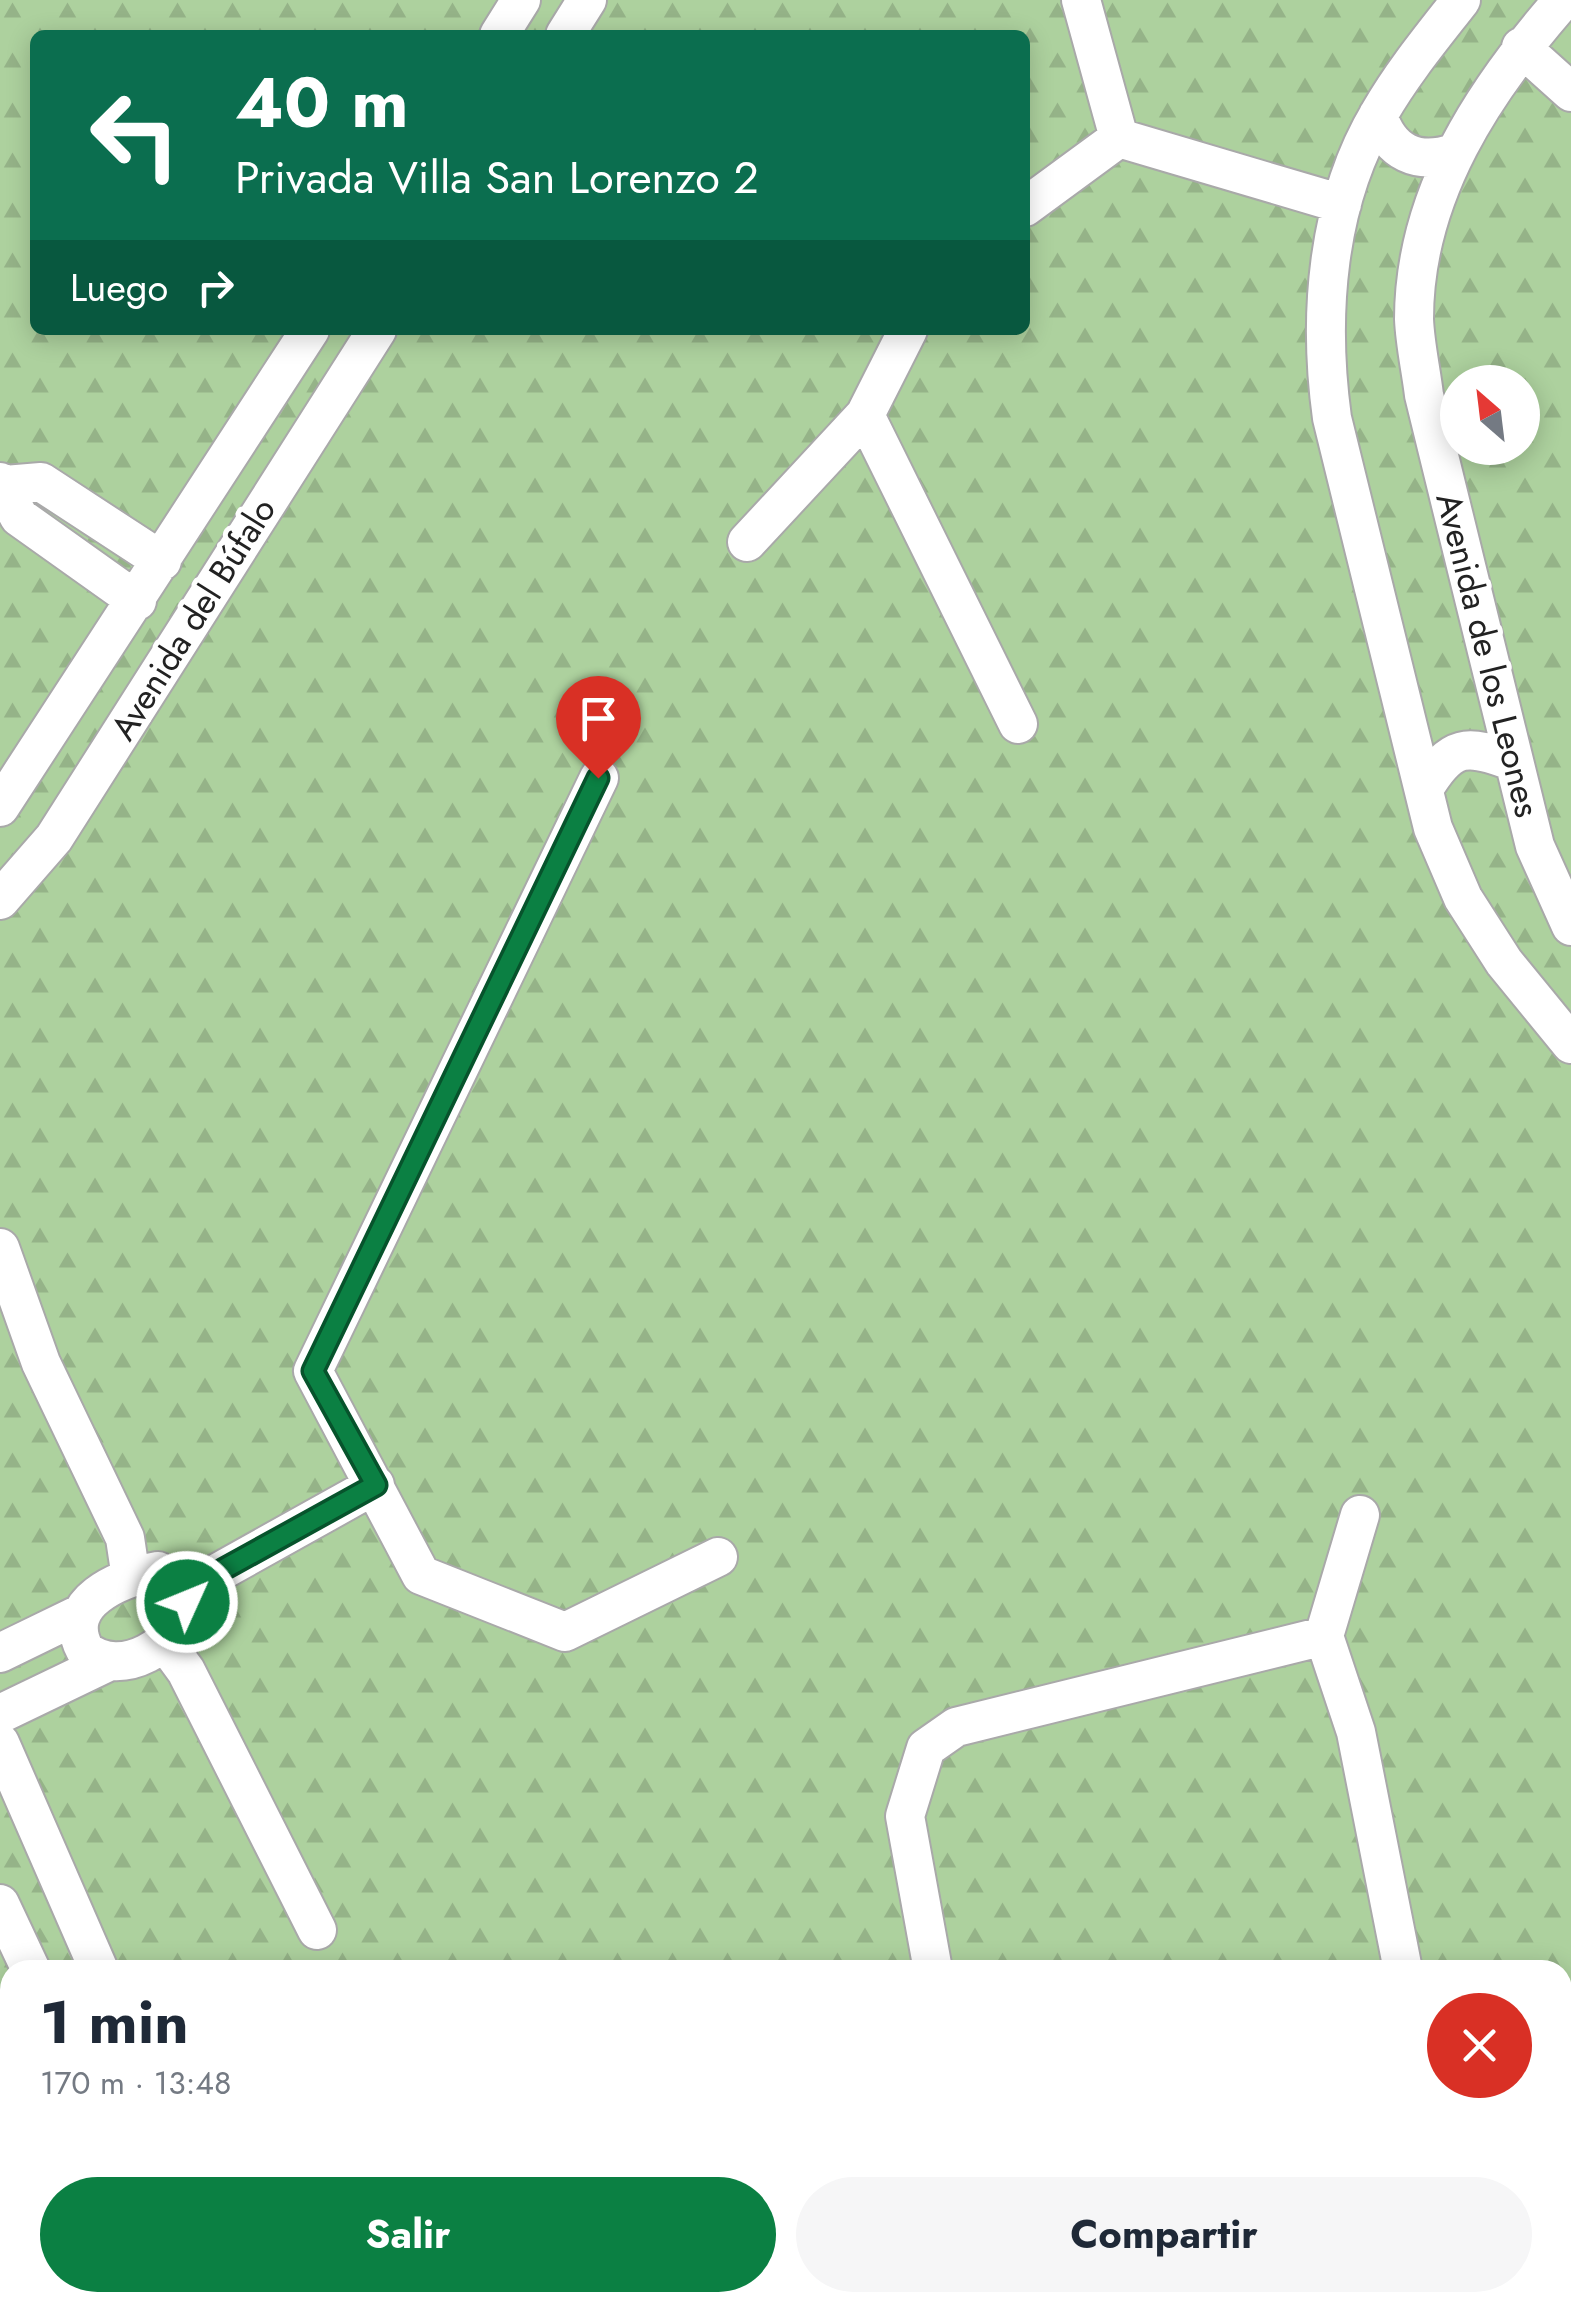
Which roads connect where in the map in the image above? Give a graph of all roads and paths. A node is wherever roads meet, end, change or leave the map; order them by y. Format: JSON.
{"nodes":[{"id":1,"x":521,"y":0,"type":"edge"},
{"id":2,"x":587,"y":0,"type":"edge"},
{"id":3,"x":1081,"y":0,"type":"edge"},
{"id":4,"x":1461,"y":0,"type":"edge"},
{"id":5,"x":1563,"y":0,"type":"edge"},
{"id":6,"x":501,"y":30,"type":"edge"},
{"id":7,"x":568,"y":30,"type":"edge"},
{"id":8,"x":1521,"y":47,"type":"junction"},
{"id":9,"x":1571,"y":92,"type":"edge"},
{"id":10,"x":1378,"y":115,"type":"junction"},
{"id":11,"x":1119,"y":138,"type":"junction"},
{"id":12,"x":1454,"y":152,"type":"junction"},
{"id":13,"x":1030,"y":202,"type":"edge"},
{"id":14,"x":1342,"y":204,"type":"junction"},
{"id":15,"x":307,"y":335,"type":"edge"},
{"id":16,"x":374,"y":335,"type":"edge"},
{"id":17,"x":905,"y":335,"type":"edge"},
{"id":18,"x":865,"y":415,"type":"junction"},
{"id":19,"x":2,"y":484,"type":"edge"},
{"id":20,"x":747,"y":542,"type":"dead end"},
{"id":21,"x":162,"y":561,"type":"junction"},
{"id":22,"x":137,"y":601,"type":"junction"},
{"id":23,"x":1018,"y":724,"type":"dead end"},
{"id":24,"x":1514,"y":762,"type":"junction"},
{"id":25,"x":598,"y":778,"type":"dead end"},
{"id":26,"x":1424,"y":789,"type":"junction"},
{"id":27,"x":0,"y":807,"type":"edge"},
{"id":28,"x":0,"y":900,"type":"edge"},
{"id":29,"x":1571,"y":926,"type":"edge"},
{"id":30,"x":1571,"y":1044,"type":"edge"},
{"id":31,"x":0,"y":1248,"type":"edge"},
{"id":32,"x":376,"y":1485,"type":"junction"},
{"id":33,"x":1360,"y":1514,"type":"dead end"},
{"id":34,"x":718,"y":1557,"type":"dead end"},
{"id":35,"x":131,"y":1578,"type":"junction"},
{"id":36,"x":184,"y":1591,"type":"junction"},
{"id":37,"x":80,"y":1614,"type":"junction"},
{"id":38,"x":1324,"y":1636,"type":"junction"},
{"id":39,"x":164,"y":1641,"type":"junction"},
{"id":40,"x":0,"y":1653,"type":"edge"},
{"id":41,"x":106,"y":1663,"type":"junction"},
{"id":42,"x":0,"y":1714,"type":"edge"},
{"id":43,"x":0,"y":1743,"type":"edge"},
{"id":44,"x":0,"y":1904,"type":"edge"},
{"id":45,"x":318,"y":1930,"type":"dead end"},
{"id":46,"x":26,"y":1960,"type":"edge"},
{"id":47,"x":95,"y":1960,"type":"edge"},
{"id":48,"x":931,"y":1960,"type":"edge"},
{"id":49,"x":1401,"y":1960,"type":"edge"}],
"edges":[{"from":1,"to":6,"type":"street"},
{"from":2,"to":7,"type":"street"},
{"from":3,"to":11,"type":"street"},
{"from":4,"to":10,"type":"street"},
{"from":5,"to":8,"type":"street","name":"Avenida de los Leones"},
{"from":8,"to":9,"type":"street"},
{"from":8,"to":12,"type":"street","name":"Avenida de los Leones"},
{"from":10,"to":12,"type":"street"},
{"from":10,"to":14,"type":"street"},
{"from":11,"to":13,"type":"street"},
{"from":11,"to":14,"type":"street"},
{"from":12,"to":24,"type":"street","name":"Avenida de los Leones"},
{"from":14,"to":26,"type":"street"},
{"from":15,"to":21,"type":"street","name":"Avenida del Búfalo"},
{"from":16,"to":28,"type":"street","name":"Avenida del Búfalo"},
{"from":17,"to":18,"type":"street"},
{"from":18,"to":20,"type":"street"},
{"from":18,"to":23,"type":"street"},
{"from":19,"to":21,"type":"street"},
{"from":19,"to":22,"type":"street"},
{"from":21,"to":22,"type":"street","name":"Avenida del Búfalo"},
{"from":22,"to":27,"type":"street","name":"Avenida del Búfalo"},
{"from":24,"to":26,"type":"street"},
{"from":24,"to":29,"type":"street","name":"Avenida de los Leones"},
{"from":25,"to":32,"type":"street"},
{"from":26,"to":30,"type":"street"},
{"from":31,"to":35,"type":"street"},
{"from":32,"to":34,"type":"street"},
{"from":32,"to":36,"type":"street"},
{"from":33,"to":38,"type":"street"},
{"from":35,"to":36,"type":"street"},
{"from":35,"to":37,"type":"street"},
{"from":36,"to":39,"type":"street"},
{"from":37,"to":40,"type":"street"},
{"from":37,"to":41,"type":"street"},
{"from":38,"to":48,"type":"street"},
{"from":38,"to":49,"type":"street"},
{"from":39,"to":41,"type":"street"},
{"from":39,"to":45,"type":"street"},
{"from":41,"to":42,"type":"street"},
{"from":43,"to":47,"type":"street"},
{"from":44,"to":46,"type":"street"}]}
